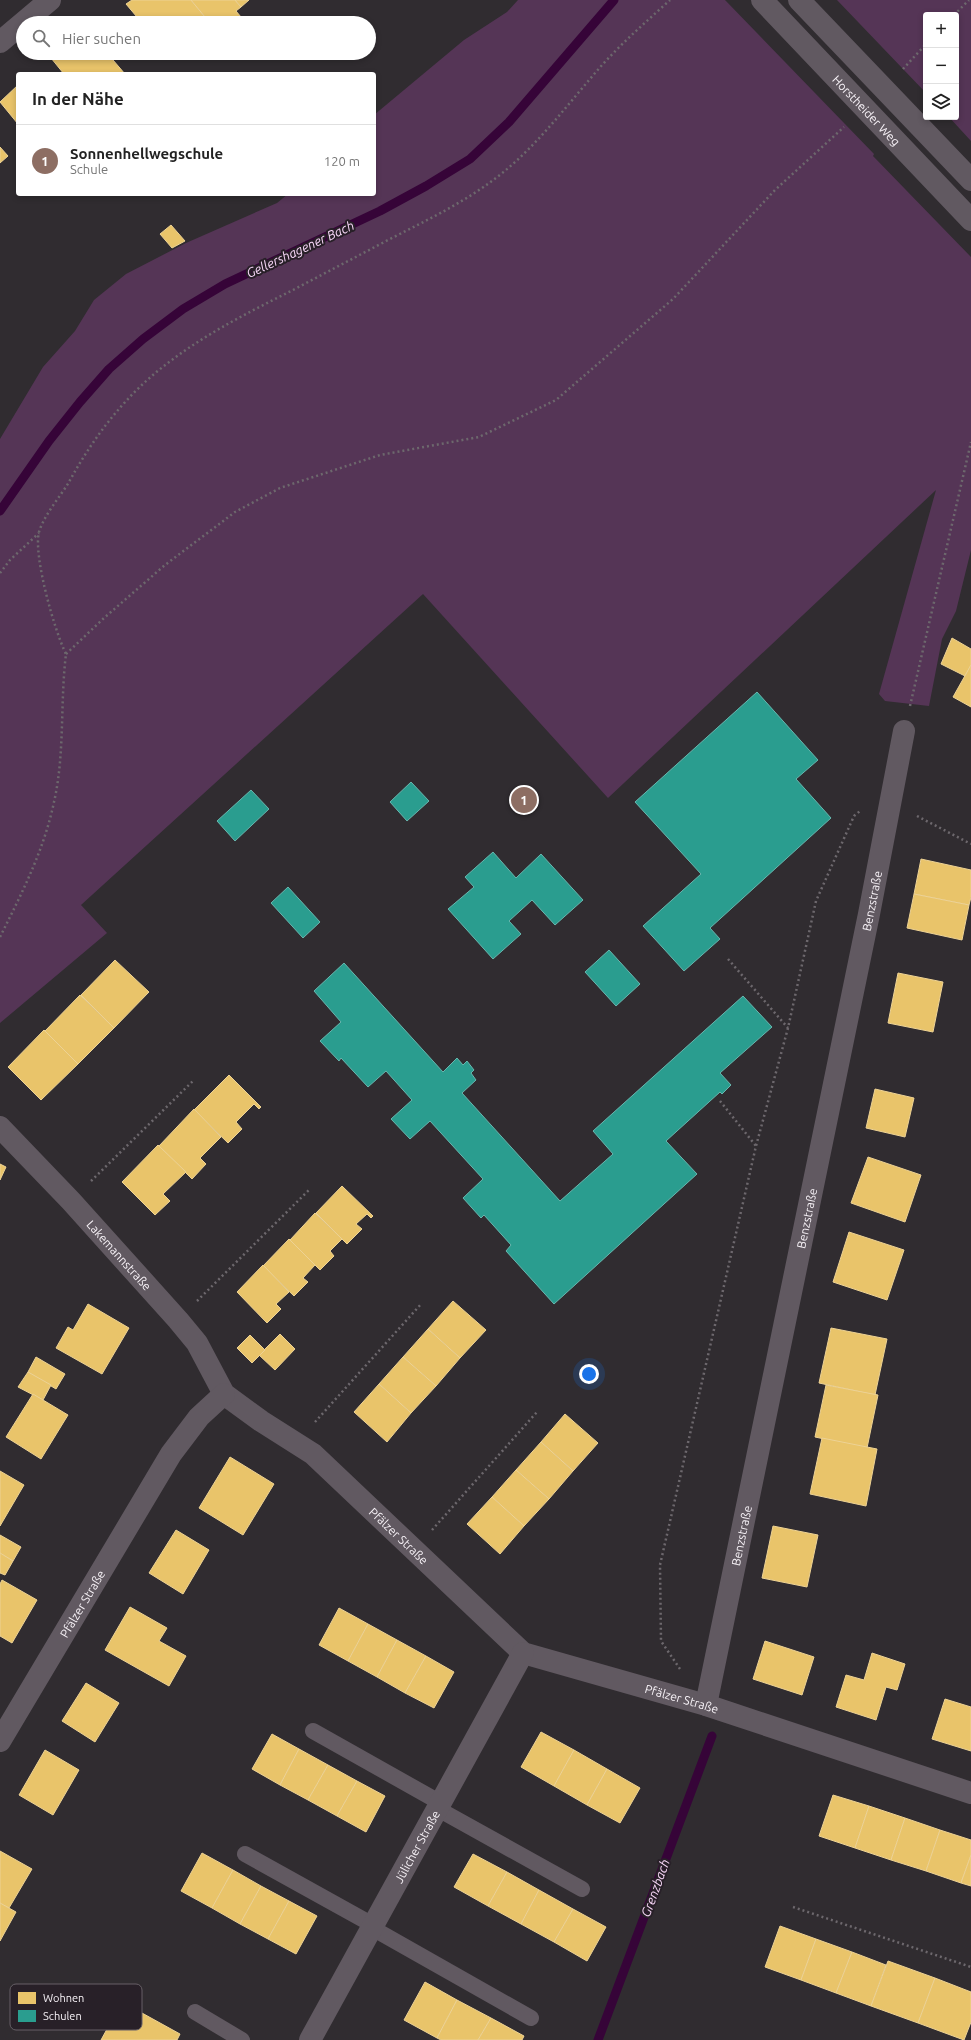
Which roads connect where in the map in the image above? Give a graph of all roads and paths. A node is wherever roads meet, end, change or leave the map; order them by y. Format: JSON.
{"nodes":[{"id":1,"x":50,"y":0,"type":"edge"},
{"id":2,"x":670,"y":0,"type":"edge"},
{"id":3,"x":762,"y":0,"type":"edge"},
{"id":4,"x":799,"y":0,"type":"edge"},
{"id":5,"x":969,"y":0,"type":"edge"},
{"id":6,"x":957,"y":12,"type":"edge"},
{"id":7,"x":31,"y":16,"type":"edge"},
{"id":8,"x":16,"y":29,"type":"edge"},
{"id":9,"x":0,"y":42,"type":"edge"},
{"id":10,"x":864,"y":108,"type":"junction"},
{"id":11,"x":971,"y":180,"type":"edge"},
{"id":12,"x":971,"y":220,"type":"edge"},
{"id":13,"x":971,"y":442,"type":"edge"},
{"id":14,"x":39,"y":532,"type":"junction"},
{"id":15,"x":0,"y":572,"type":"edge"},
{"id":16,"x":66,"y":654,"type":"junction"},
{"id":17,"x":904,"y":731,"type":"joint"},
{"id":18,"x":891,"y":803,"type":"junction"},
{"id":19,"x":860,"y":810,"type":"dead end"},
{"id":20,"x":971,"y":844,"type":"edge"},
{"id":21,"x":0,"y":937,"type":"edge"},
{"id":22,"x":728,"y":959,"type":"dead end"},
{"id":23,"x":788,"y":1028,"type":"junction"},
{"id":24,"x":194,"y":1080,"type":"dead end"},
{"id":25,"x":720,"y":1101,"type":"dead end"},
{"id":26,"x":0,"y":1127,"type":"edge"},
{"id":27,"x":756,"y":1146,"type":"junction"},
{"id":28,"x":310,"y":1189,"type":"dead end"},
{"id":29,"x":71,"y":1201,"type":"junction"},
{"id":30,"x":422,"y":1303,"type":"dead end"},
{"id":31,"x":178,"y":1320,"type":"junction"},
{"id":32,"x":224,"y":1394,"type":"junction"},
{"id":33,"x":536,"y":1412,"type":"dead end"},
{"id":34,"x":296,"y":1443,"type":"junction"},
{"id":35,"x":414,"y":1549,"type":"junction"},
{"id":36,"x":523,"y":1653,"type":"junction"},
{"id":37,"x":706,"y":1705,"type":"junction"},
{"id":38,"x":314,"y":1731,"type":"dead end"},
{"id":39,"x":0,"y":1741,"type":"edge"},
{"id":40,"x":971,"y":1793,"type":"edge"},
{"id":41,"x":439,"y":1806,"type":"junction"},
{"id":42,"x":245,"y":1854,"type":"dead end"},
{"id":43,"x":582,"y":1889,"type":"dead end"},
{"id":44,"x":793,"y":1908,"type":"dead end"},
{"id":45,"x":372,"y":1927,"type":"junction"},
{"id":46,"x":971,"y":1967,"type":"edge"},
{"id":47,"x":195,"y":2012,"type":"dead end"},
{"id":48,"x":531,"y":2018,"type":"dead end"},
{"id":49,"x":242,"y":2040,"type":"edge"},
{"id":50,"x":310,"y":2040,"type":"edge"}],
"edges":[{"from":1,"to":7,"type":"street"},
{"from":2,"to":14,"type":"path"},
{"from":3,"to":10,"type":"street","name":"Horstheider Weg"},
{"from":4,"to":11,"type":"street"},
{"from":5,"to":6,"type":"path"},
{"from":8,"to":9,"type":"street"},
{"from":10,"to":12,"type":"street","name":"Horstheider Weg"},
{"from":10,"to":16,"type":"path"},
{"from":13,"to":17,"type":"path"},
{"from":14,"to":15,"type":"path"},
{"from":14,"to":16,"type":"path"},
{"from":16,"to":21,"type":"path"},
{"from":17,"to":18,"type":"street","name":"Benzstraße"},
{"from":18,"to":20,"type":"path"},
{"from":18,"to":37,"type":"street","name":"Benzstraße"},
{"from":19,"to":23,"type":"path"},
{"from":22,"to":23,"type":"path"},
{"from":23,"to":27,"type":"path"},
{"from":24,"to":29,"type":"path"},
{"from":25,"to":27,"type":"path"},
{"from":26,"to":29,"type":"street","name":"Lakemannstraße"},
{"from":27,"to":37,"type":"path"},
{"from":28,"to":31,"type":"path"},
{"from":29,"to":31,"type":"street","name":"Lakemannstraße"},
{"from":30,"to":34,"type":"path"},
{"from":31,"to":32,"type":"street","name":"Lakemannstraße"},
{"from":32,"to":34,"type":"street","name":"Pfälzer Straße"},
{"from":32,"to":39,"type":"street","name":"Pfälzer Straße"},
{"from":33,"to":35,"type":"path"},
{"from":34,"to":35,"type":"street","name":"Pfälzer Straße"},
{"from":35,"to":36,"type":"street","name":"Pfälzer Straße"},
{"from":36,"to":37,"type":"street","name":"Pfälzer Straße"},
{"from":36,"to":41,"type":"street","name":"Jülicher Straße"},
{"from":37,"to":40,"type":"street","name":"Pfälzer Straße"},
{"from":38,"to":41,"type":"lane"},
{"from":41,"to":43,"type":"lane"},
{"from":41,"to":45,"type":"street","name":"Jülicher Straße"},
{"from":42,"to":45,"type":"lane"},
{"from":44,"to":46,"type":"path"},
{"from":45,"to":48,"type":"lane"},
{"from":45,"to":50,"type":"street","name":"Jülicher Straße"},
{"from":47,"to":49,"type":"lane"}]}
